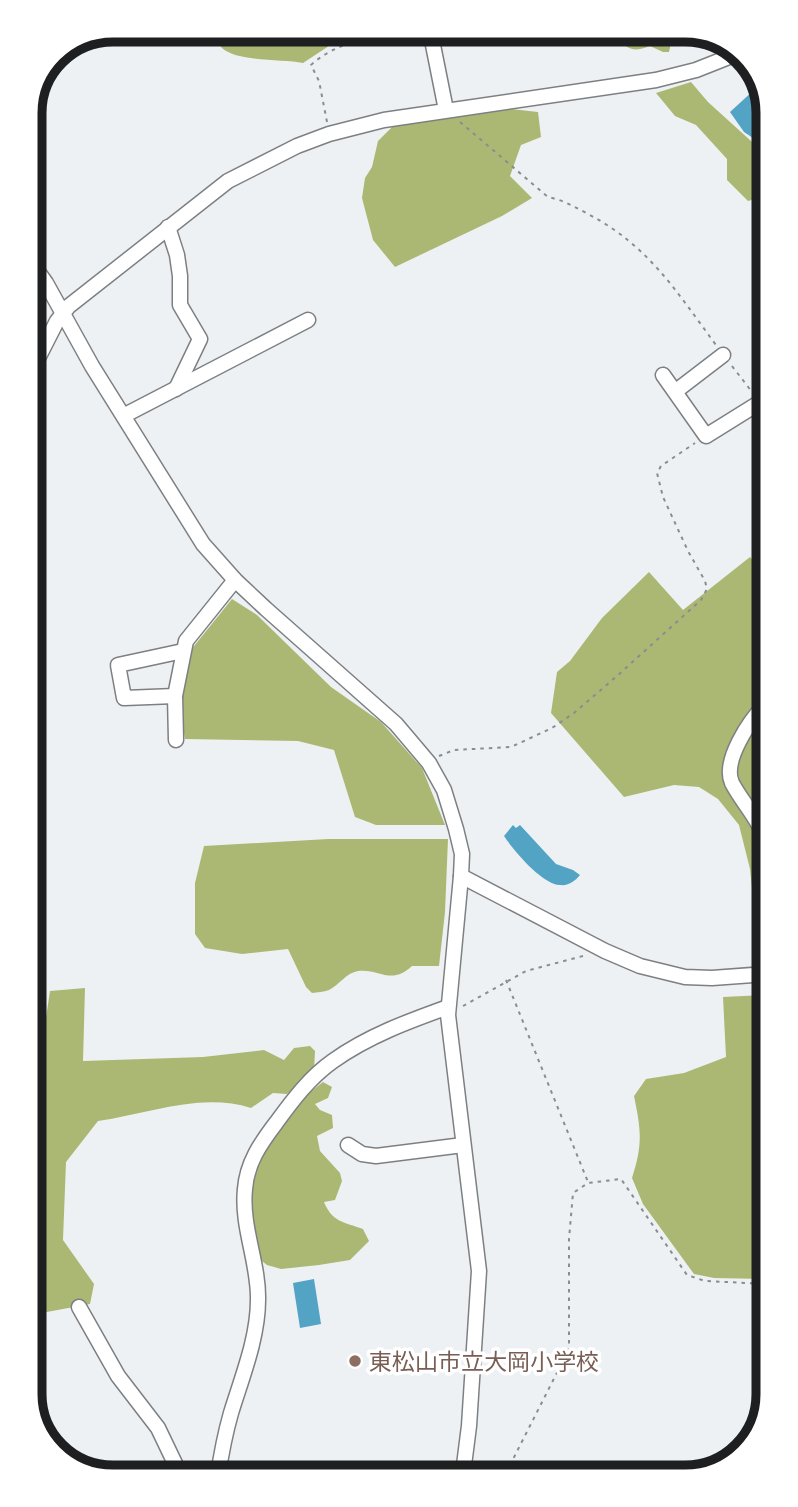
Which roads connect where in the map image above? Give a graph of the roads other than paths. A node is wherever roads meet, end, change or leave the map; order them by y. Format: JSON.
{"nodes":[{"id":1,"x":432,"y":42,"type":"edge"},
{"id":2,"x":728,"y":57,"type":"edge"},
{"id":3,"x":446,"y":110,"type":"junction"},
{"id":4,"x":168,"y":227,"type":"junction"},
{"id":5,"x":42,"y":276,"type":"edge"},
{"id":6,"x":63,"y":311,"type":"junction"},
{"id":7,"x":308,"y":320,"type":"dead end"},
{"id":8,"x":42,"y":351,"type":"edge"},
{"id":9,"x":723,"y":355,"type":"road end"},
{"id":10,"x":663,"y":375,"type":"dead end"},
{"id":11,"x":176,"y":389,"type":"junction"},
{"id":12,"x":676,"y":391,"type":"junction"},
{"id":13,"x":756,"y":409,"type":"edge"},
{"id":14,"x":125,"y":415,"type":"junction"},
{"id":15,"x":235,"y":580,"type":"junction"},
{"id":16,"x":183,"y":651,"type":"junction"},
{"id":17,"x":175,"y":696,"type":"junction"},
{"id":18,"x":756,"y":717,"type":"edge"},
{"id":19,"x":176,"y":740,"type":"dead end"},
{"id":20,"x":756,"y":823,"type":"edge"},
{"id":21,"x":461,"y":876,"type":"junction"},
{"id":22,"x":756,"y":975,"type":"edge"},
{"id":23,"x":448,"y":1011,"type":"junction"},
{"id":24,"x":348,"y":1145,"type":"dead end"},
{"id":25,"x":463,"y":1145,"type":"junction"},
{"id":26,"x":79,"y":1307,"type":"dead end"},
{"id":27,"x":176,"y":1465,"type":"edge"},
{"id":28,"x":220,"y":1465,"type":"edge"},
{"id":29,"x":464,"y":1465,"type":"edge"}],
"edges":[{"from":1,"to":3,"type":"street"},
{"from":2,"to":3,"type":"street"},
{"from":3,"to":4,"type":"street"},
{"from":4,"to":6,"type":"street"},
{"from":4,"to":11,"type":"street"},
{"from":5,"to":6,"type":"street"},
{"from":6,"to":8,"type":"street"},
{"from":6,"to":14,"type":"street"},
{"from":7,"to":11,"type":"street"},
{"from":9,"to":12,"type":"street"},
{"from":10,"to":12,"type":"street"},
{"from":11,"to":14,"type":"street"},
{"from":12,"to":13,"type":"street"},
{"from":14,"to":15,"type":"street"},
{"from":15,"to":16,"type":"street"},
{"from":15,"to":21,"type":"street"},
{"from":16,"to":17,"type":"street"},
{"from":16,"to":17,"type":"street"},
{"from":17,"to":19,"type":"street"},
{"from":18,"to":20,"type":"street"},
{"from":21,"to":22,"type":"street"},
{"from":21,"to":23,"type":"street"},
{"from":23,"to":25,"type":"street"},
{"from":23,"to":28,"type":"street"},
{"from":24,"to":25,"type":"street"},
{"from":25,"to":29,"type":"street"},
{"from":26,"to":27,"type":"street"}]}
